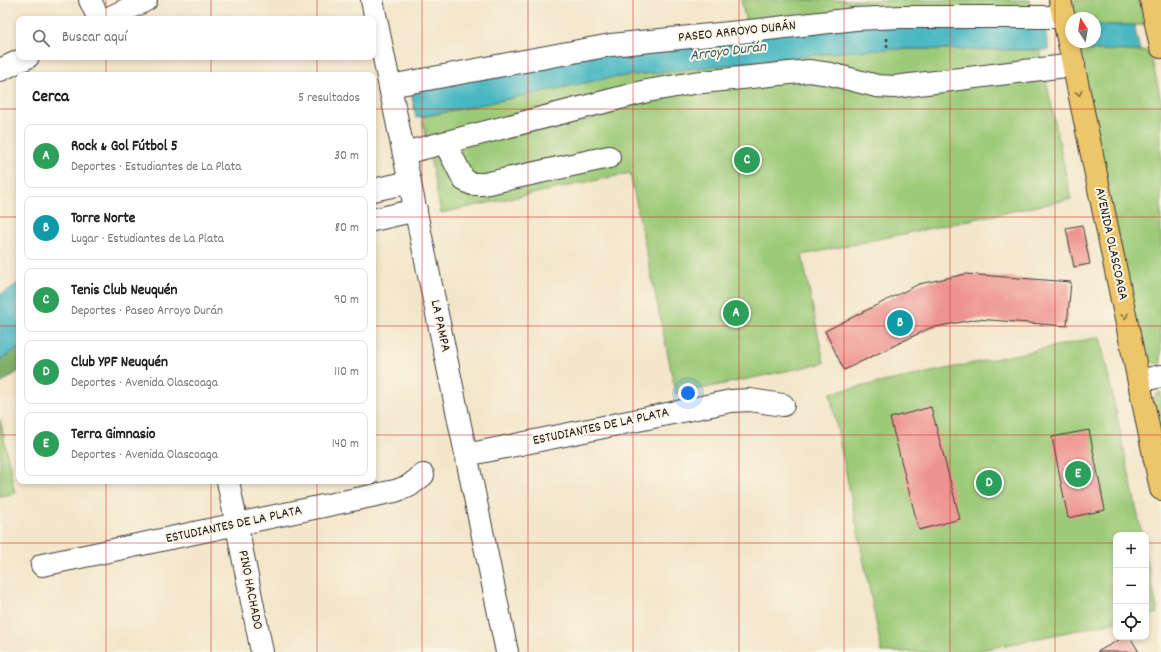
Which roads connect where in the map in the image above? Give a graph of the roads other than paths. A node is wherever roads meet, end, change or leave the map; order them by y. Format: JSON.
{"nodes":[{"id":1,"x":90,"y":0,"type":"edge"},
{"id":2,"x":146,"y":0,"type":"edge"},
{"id":3,"x":372,"y":0,"type":"edge"},
{"id":4,"x":1151,"y":0,"type":"edge"},
{"id":5,"x":1062,"y":8,"type":"edge"},
{"id":6,"x":98,"y":16,"type":"edge"},
{"id":7,"x":113,"y":16,"type":"edge"},
{"id":8,"x":375,"y":16,"type":"edge"},
{"id":9,"x":376,"y":19,"type":"edge"},
{"id":10,"x":1161,"y":47,"type":"edge"},
{"id":11,"x":22,"y":60,"type":"edge"},
{"id":12,"x":1074,"y":65,"type":"junction"},
{"id":13,"x":0,"y":70,"type":"edge"},
{"id":14,"x":390,"y":86,"type":"junction"},
{"id":15,"x":445,"y":143,"type":"junction"},
{"id":16,"x":609,"y":158,"type":"dead end"},
{"id":17,"x":407,"y":169,"type":"junction"},
{"id":18,"x":376,"y":178,"type":"edge"},
{"id":19,"x":376,"y":188,"type":"edge"},
{"id":20,"x":416,"y":210,"type":"junction"},
{"id":21,"x":376,"y":219,"type":"edge"},
{"id":22,"x":1161,"y":376,"type":"edge"},
{"id":23,"x":1139,"y":381,"type":"junction"},
{"id":24,"x":782,"y":405,"type":"dead end"},
{"id":25,"x":466,"y":455,"type":"junction"},
{"id":26,"x":423,"y":475,"type":"dead end"},
{"id":27,"x":229,"y":484,"type":"edge"},
{"id":28,"x":1161,"y":489,"type":"edge"},
{"id":29,"x":236,"y":524,"type":"junction"},
{"id":30,"x":42,"y":565,"type":"dead end"},
{"id":31,"x":262,"y":652,"type":"edge"},
{"id":32,"x":507,"y":652,"type":"edge"}],
"edges":[{"from":1,"to":6,"type":"street"},
{"from":2,"to":7,"type":"street"},
{"from":3,"to":8,"type":"street","name":"LA PAMPA"},
{"from":4,"to":10,"type":"main road"},
{"from":5,"to":12,"type":"main road","name":"AVENIDA OLASCOAGA"},
{"from":5,"to":14,"type":"street","name":"PASEO ARROYO DURÁN"},
{"from":9,"to":14,"type":"street","name":"LA PAMPA"},
{"from":11,"to":13,"type":"street"},
{"from":12,"to":15,"type":"street"},
{"from":12,"to":23,"type":"main road","name":"AVENIDA OLASCOAGA","one_way":true},
{"from":14,"to":17,"type":"street","name":"LA PAMPA"},
{"from":15,"to":16,"type":"street"},
{"from":15,"to":17,"type":"street"},
{"from":17,"to":18,"type":"street"},
{"from":17,"to":19,"type":"street"},
{"from":17,"to":20,"type":"street","name":"LA PAMPA"},
{"from":20,"to":21,"type":"street"},
{"from":20,"to":25,"type":"street","name":"LA PAMPA"},
{"from":22,"to":23,"type":"street"},
{"from":23,"to":28,"type":"main road","name":"AVENIDA OLASCOAGA"},
{"from":24,"to":25,"type":"street","name":"ESTUDIANTES DE LA PLATA"},
{"from":25,"to":32,"type":"street","name":"LA PAMPA"},
{"from":26,"to":29,"type":"street","name":"ESTUDIANTES DE LA PLATA"},
{"from":27,"to":29,"type":"street","name":"PINO HACHADO"},
{"from":29,"to":30,"type":"street","name":"ESTUDIANTES DE LA PLATA"},
{"from":29,"to":31,"type":"street","name":"PINO HACHADO"}]}
